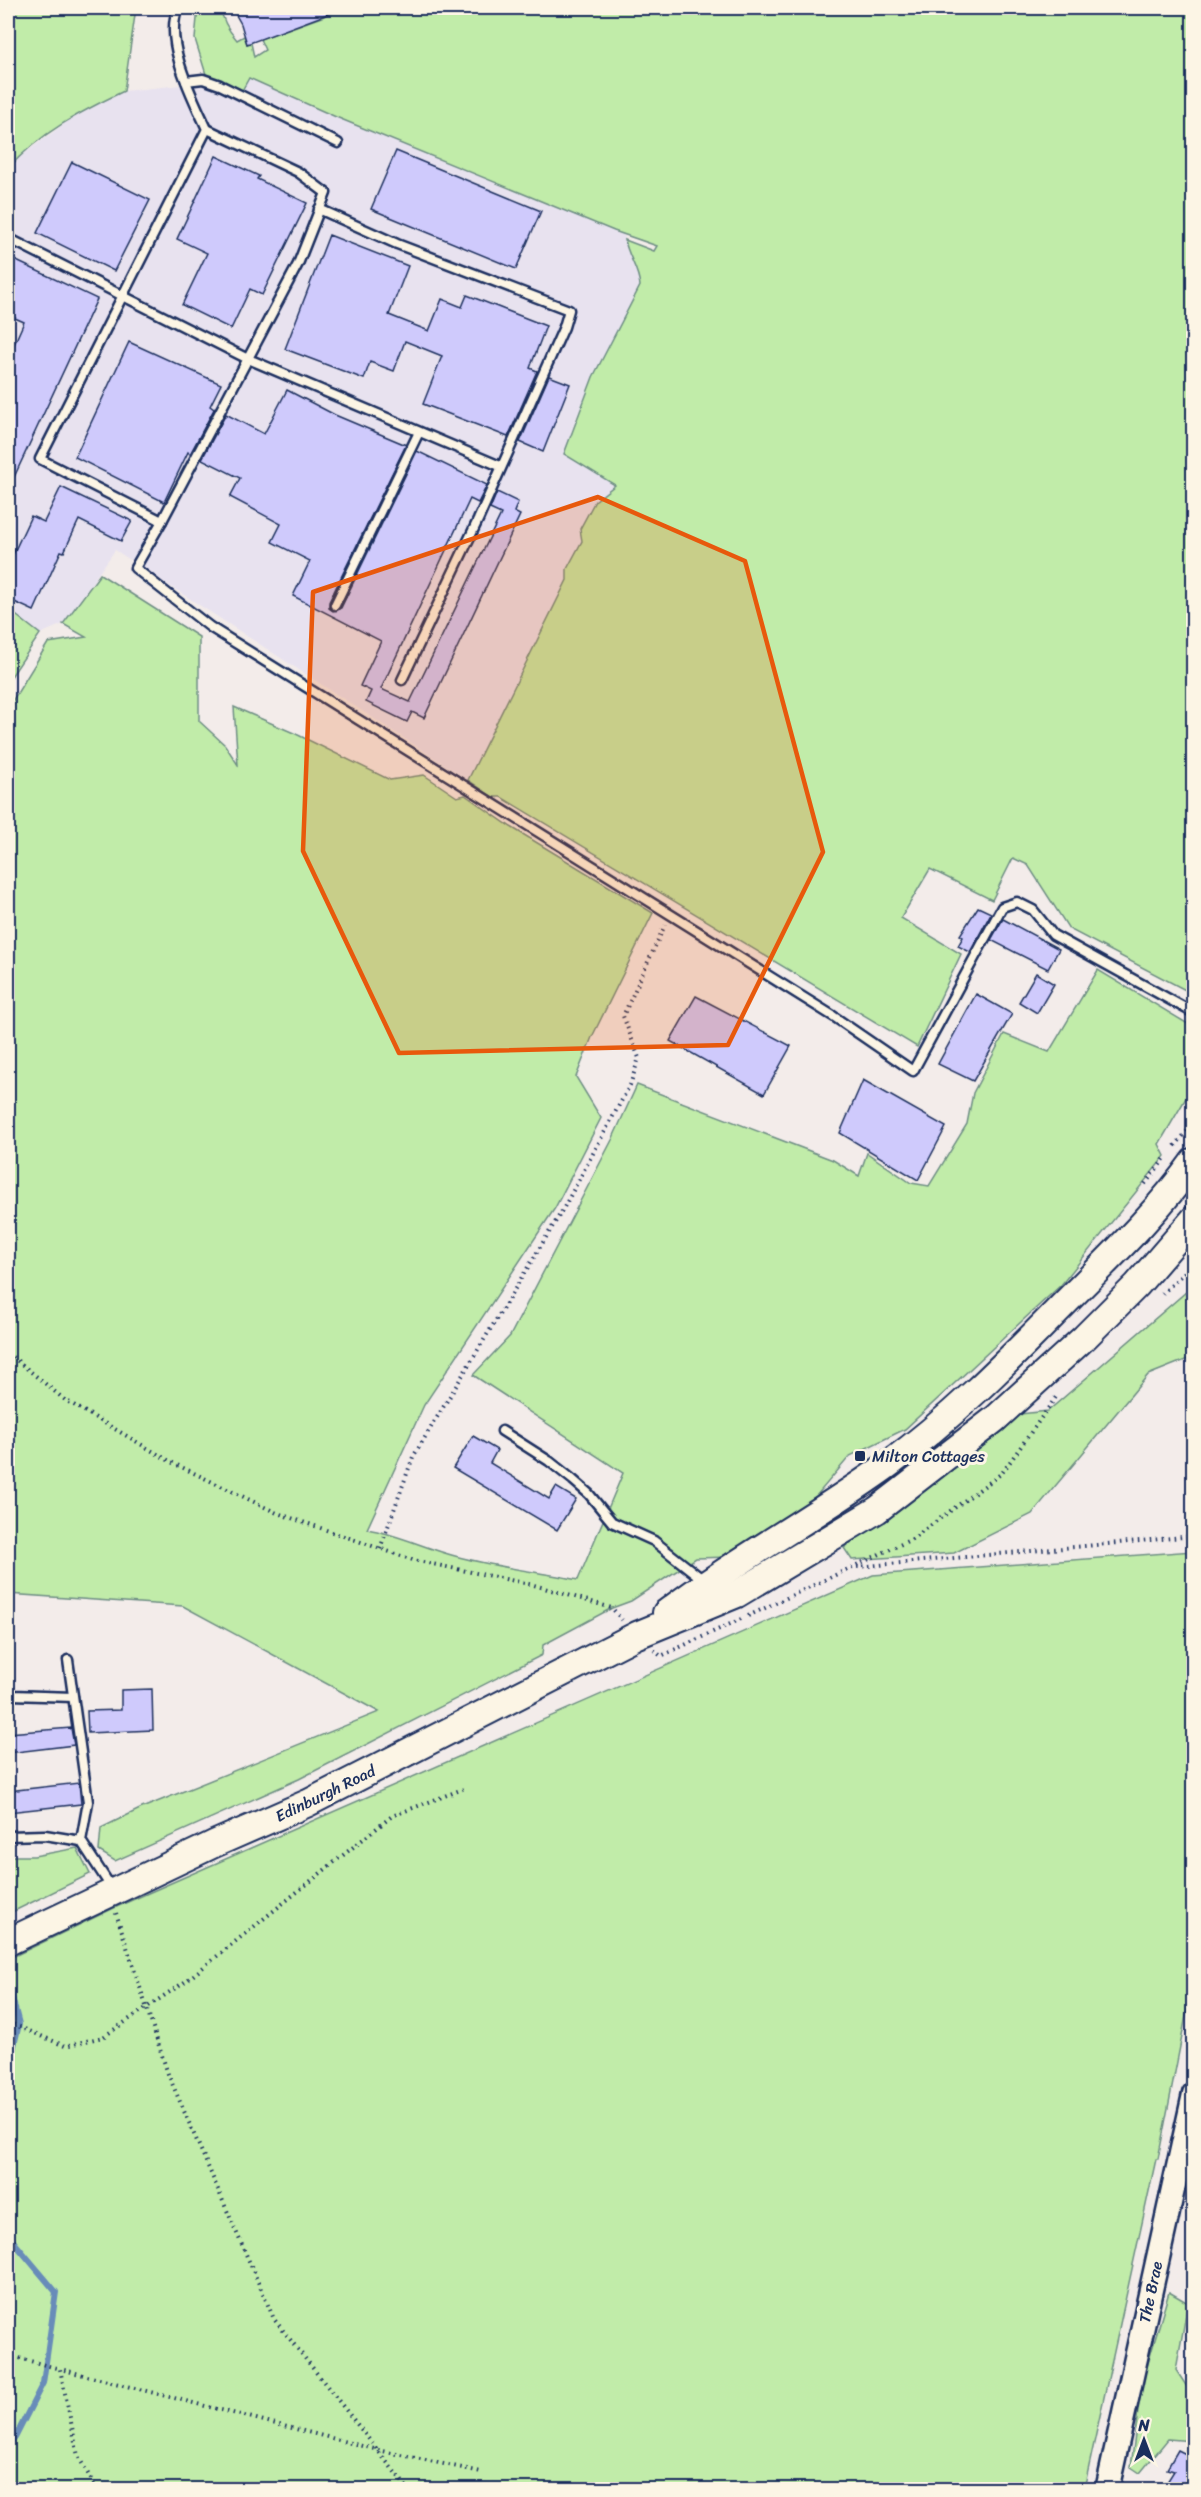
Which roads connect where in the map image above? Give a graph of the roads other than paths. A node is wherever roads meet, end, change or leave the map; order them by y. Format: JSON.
{"nodes":[{"id":1,"x":178,"y":8,"type":"edge"},
{"id":2,"x":186,"y":81,"type":"junction"},
{"id":3,"x":207,"y":129,"type":"junction"},
{"id":4,"x":338,"y":143,"type":"dead end"},
{"id":5,"x":319,"y":209,"type":"junction"},
{"id":6,"x":8,"y":238,"type":"edge"},
{"id":7,"x":124,"y":296,"type":"junction"},
{"id":8,"x":246,"y":358,"type":"junction"},
{"id":9,"x":420,"y":432,"type":"junction"},
{"id":10,"x":500,"y":466,"type":"junction"},
{"id":11,"x":162,"y":521,"type":"junction"},
{"id":12,"x":335,"y":605,"type":"dead end"},
{"id":13,"x":402,"y":680,"type":"dead end"},
{"id":14,"x":1194,"y":1013,"type":"edge"},
{"id":15,"x":1190,"y":1175,"type":"edge"},
{"id":16,"x":1194,"y":1219,"type":"edge"},
{"id":17,"x":502,"y":1431,"type":"dead end"},
{"id":18,"x":707,"y":1582,"type":"junction"},
{"id":19,"x":637,"y":1635,"type":"junction"},
{"id":20,"x":68,"y":1660,"type":"dead end"},
{"id":21,"x":8,"y":1689,"type":"edge"},
{"id":22,"x":73,"y":1697,"type":"junction"},
{"id":23,"x":8,"y":1836,"type":"edge"},
{"id":24,"x":81,"y":1841,"type":"junction"},
{"id":25,"x":111,"y":1894,"type":"junction"},
{"id":26,"x":8,"y":1942,"type":"edge"},
{"id":27,"x":1194,"y":2094,"type":"edge"},
{"id":28,"x":1107,"y":2490,"type":"edge"}],
"edges":[{"from":1,"to":2,"type":"lane"},
{"from":2,"to":3,"type":"lane"},
{"from":2,"to":4,"type":"lane"},
{"from":3,"to":5,"type":"lane"},
{"from":3,"to":7,"type":"lane"},
{"from":5,"to":8,"type":"lane"},
{"from":5,"to":10,"type":"lane"},
{"from":6,"to":7,"type":"lane"},
{"from":7,"to":8,"type":"lane"},
{"from":7,"to":11,"type":"lane"},
{"from":8,"to":9,"type":"lane"},
{"from":8,"to":11,"type":"lane"},
{"from":9,"to":10,"type":"lane"},
{"from":9,"to":12,"type":"lane"},
{"from":10,"to":13,"type":"lane"},
{"from":11,"to":14,"type":"lane"},
{"from":15,"to":18,"type":"main road"},
{"from":16,"to":19,"type":"main road"},
{"from":17,"to":18,"type":"lane"},
{"from":18,"to":19,"type":"main road"},
{"from":19,"to":25,"type":"main road","name":"Edinburgh Road"},
{"from":20,"to":22,"type":"lane"},
{"from":21,"to":22,"type":"lane"},
{"from":22,"to":24,"type":"lane"},
{"from":23,"to":24,"type":"lane"},
{"from":24,"to":25,"type":"lane"},
{"from":25,"to":26,"type":"main road","name":"Edinburgh Road"},
{"from":27,"to":28,"type":"main road","name":"The Brae"}]}
